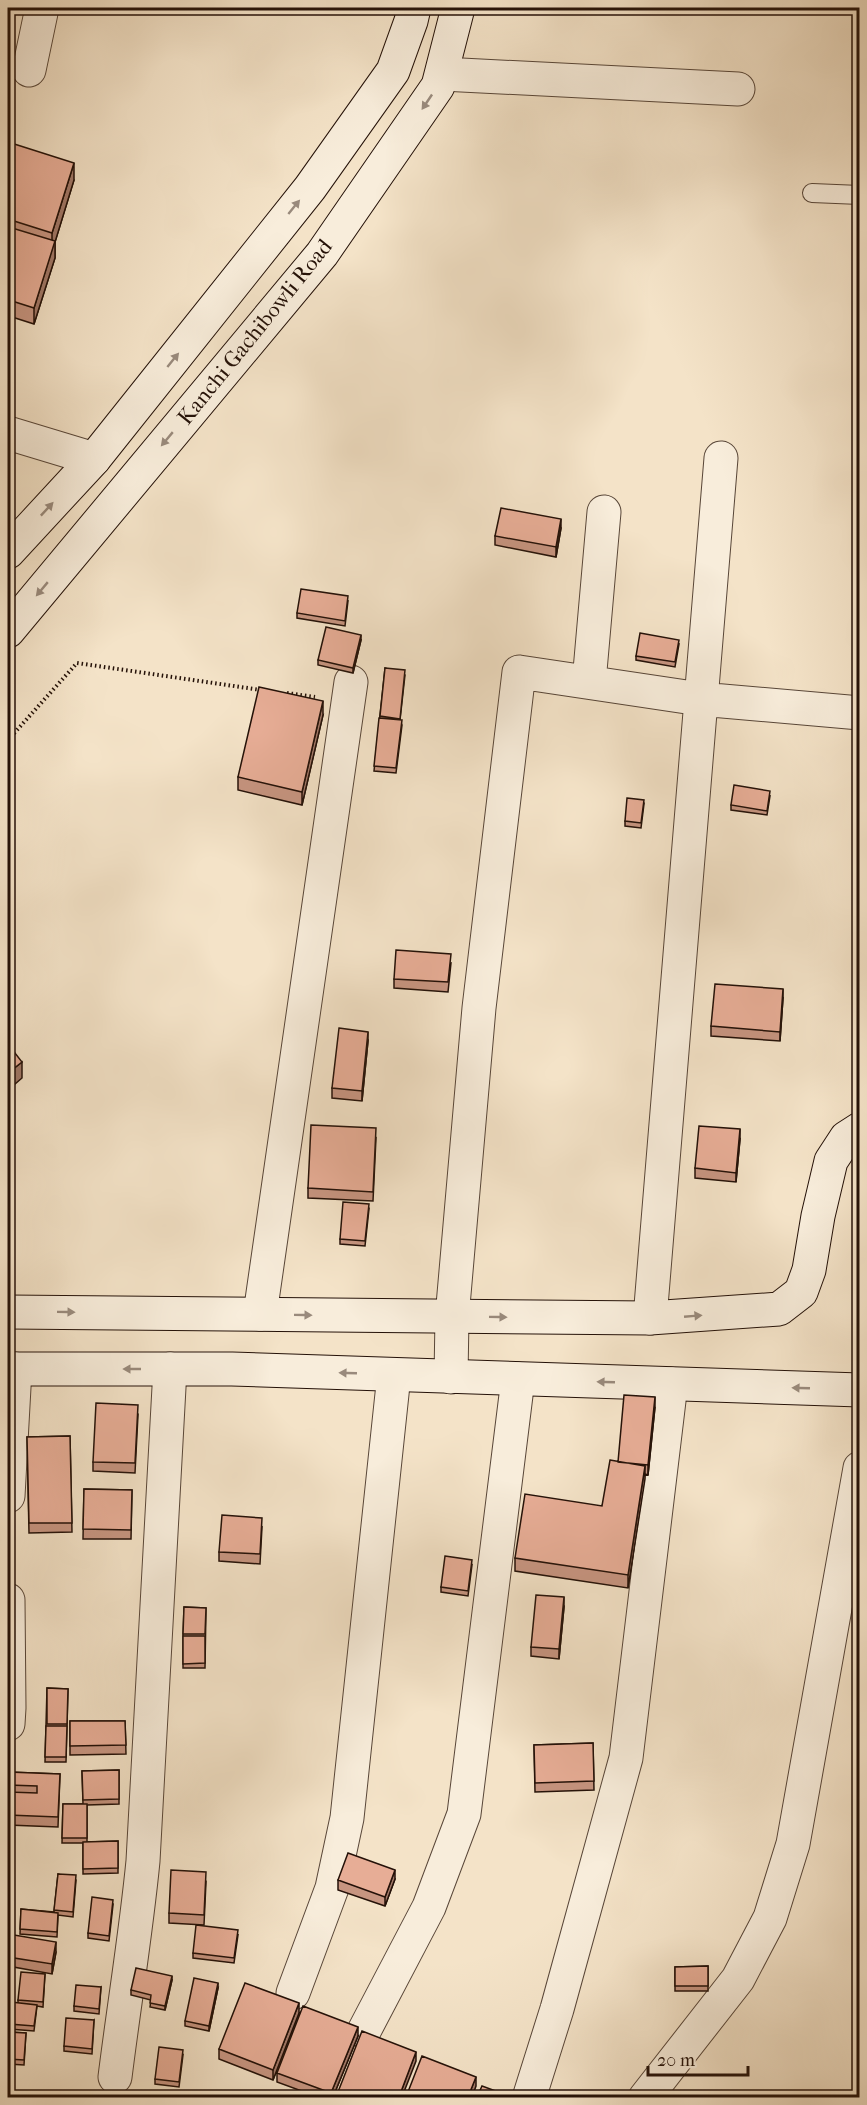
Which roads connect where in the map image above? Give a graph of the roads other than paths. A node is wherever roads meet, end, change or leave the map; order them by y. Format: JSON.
{"nodes":[{"id":1,"x":42,"y":8,"type":"edge"},
{"id":2,"x":414,"y":8,"type":"edge"},
{"id":3,"x":458,"y":8,"type":"edge"},
{"id":4,"x":28,"y":70,"type":"dead end"},
{"id":5,"x":442,"y":74,"type":"junction"},
{"id":6,"x":738,"y":89,"type":"dead end"},
{"id":7,"x":812,"y":193,"type":"dead end"},
{"id":8,"x":860,"y":195,"type":"edge"},
{"id":9,"x":8,"y":433,"type":"edge"},
{"id":10,"x":721,"y":458,"type":"dead end"},
{"id":11,"x":94,"y":459,"type":"junction"},
{"id":12,"x":604,"y":512,"type":"dead end"},
{"id":13,"x":8,"y":552,"type":"edge"},
{"id":14,"x":8,"y":631,"type":"edge"},
{"id":15,"x":588,"y":682,"type":"junction"},
{"id":16,"x":350,"y":692,"type":"road end"},
{"id":17,"x":700,"y":699,"type":"junction"},
{"id":18,"x":860,"y":713,"type":"edge"},
{"id":19,"x":860,"y":1128,"type":"edge"},
{"id":20,"x":8,"y":1312,"type":"edge"},
{"id":21,"x":260,"y":1314,"type":"junction"},
{"id":22,"x":452,"y":1317,"type":"junction"},
{"id":23,"x":650,"y":1318,"type":"junction"},
{"id":24,"x":11,"y":1369,"type":"edge"},
{"id":25,"x":170,"y":1369,"type":"junction"},
{"id":26,"x":394,"y":1375,"type":"junction"},
{"id":27,"x":451,"y":1377,"type":"junction"},
{"id":28,"x":518,"y":1379,"type":"junction"},
{"id":29,"x":671,"y":1384,"type":"junction"},
{"id":30,"x":860,"y":1390,"type":"edge"},
{"id":31,"x":860,"y":1468,"type":"edge"},
{"id":32,"x":8,"y":1496,"type":"edge"},
{"id":33,"x":8,"y":1600,"type":"edge"},
{"id":34,"x":8,"y":1724,"type":"edge"},
{"id":35,"x":293,"y":1993,"type":"dead end"},
{"id":36,"x":364,"y":2031,"type":"edge"},
{"id":37,"x":116,"y":2077,"type":"dead end"},
{"id":38,"x":529,"y":2097,"type":"edge"},
{"id":39,"x":645,"y":2097,"type":"edge"}],
"edges":[{"from":1,"to":4,"type":"street"},
{"from":11,"to":2,"type":"street","name":"Kanchi Gachibowli Road","one_way":true},
{"from":3,"to":5,"type":"street","name":"Kanchi Gachibowli Road"},
{"from":5,"to":6,"type":"street"},
{"from":5,"to":14,"type":"street","name":"Kanchi Gachibowli Road","one_way":true},
{"from":7,"to":8,"type":"lane"},
{"from":9,"to":11,"type":"street"},
{"from":10,"to":17,"type":"street"},
{"from":13,"to":11,"type":"street","name":"Kanchi Gachibowli Road","one_way":true},
{"from":12,"to":15,"type":"street"},
{"from":15,"to":17,"type":"street"},
{"from":15,"to":22,"type":"street"},
{"from":16,"to":21,"type":"street"},
{"from":17,"to":18,"type":"street"},
{"from":17,"to":23,"type":"street"},
{"from":23,"to":19,"type":"street","one_way":true},
{"from":20,"to":21,"type":"street","one_way":true},
{"from":21,"to":22,"type":"street","one_way":true},
{"from":22,"to":23,"type":"street","one_way":true},
{"from":22,"to":27,"type":"street"},
{"from":25,"to":24,"type":"street","one_way":true},
{"from":24,"to":32,"type":"street"},
{"from":26,"to":25,"type":"street","one_way":true},
{"from":25,"to":37,"type":"street"},
{"from":26,"to":27,"type":"street"},
{"from":26,"to":35,"type":"street"},
{"from":27,"to":28,"type":"street"},
{"from":29,"to":28,"type":"street","one_way":true},
{"from":28,"to":36,"type":"street"},
{"from":30,"to":29,"type":"street","one_way":true},
{"from":29,"to":38,"type":"street"},
{"from":31,"to":39,"type":"street"},
{"from":33,"to":34,"type":"street"}]}
